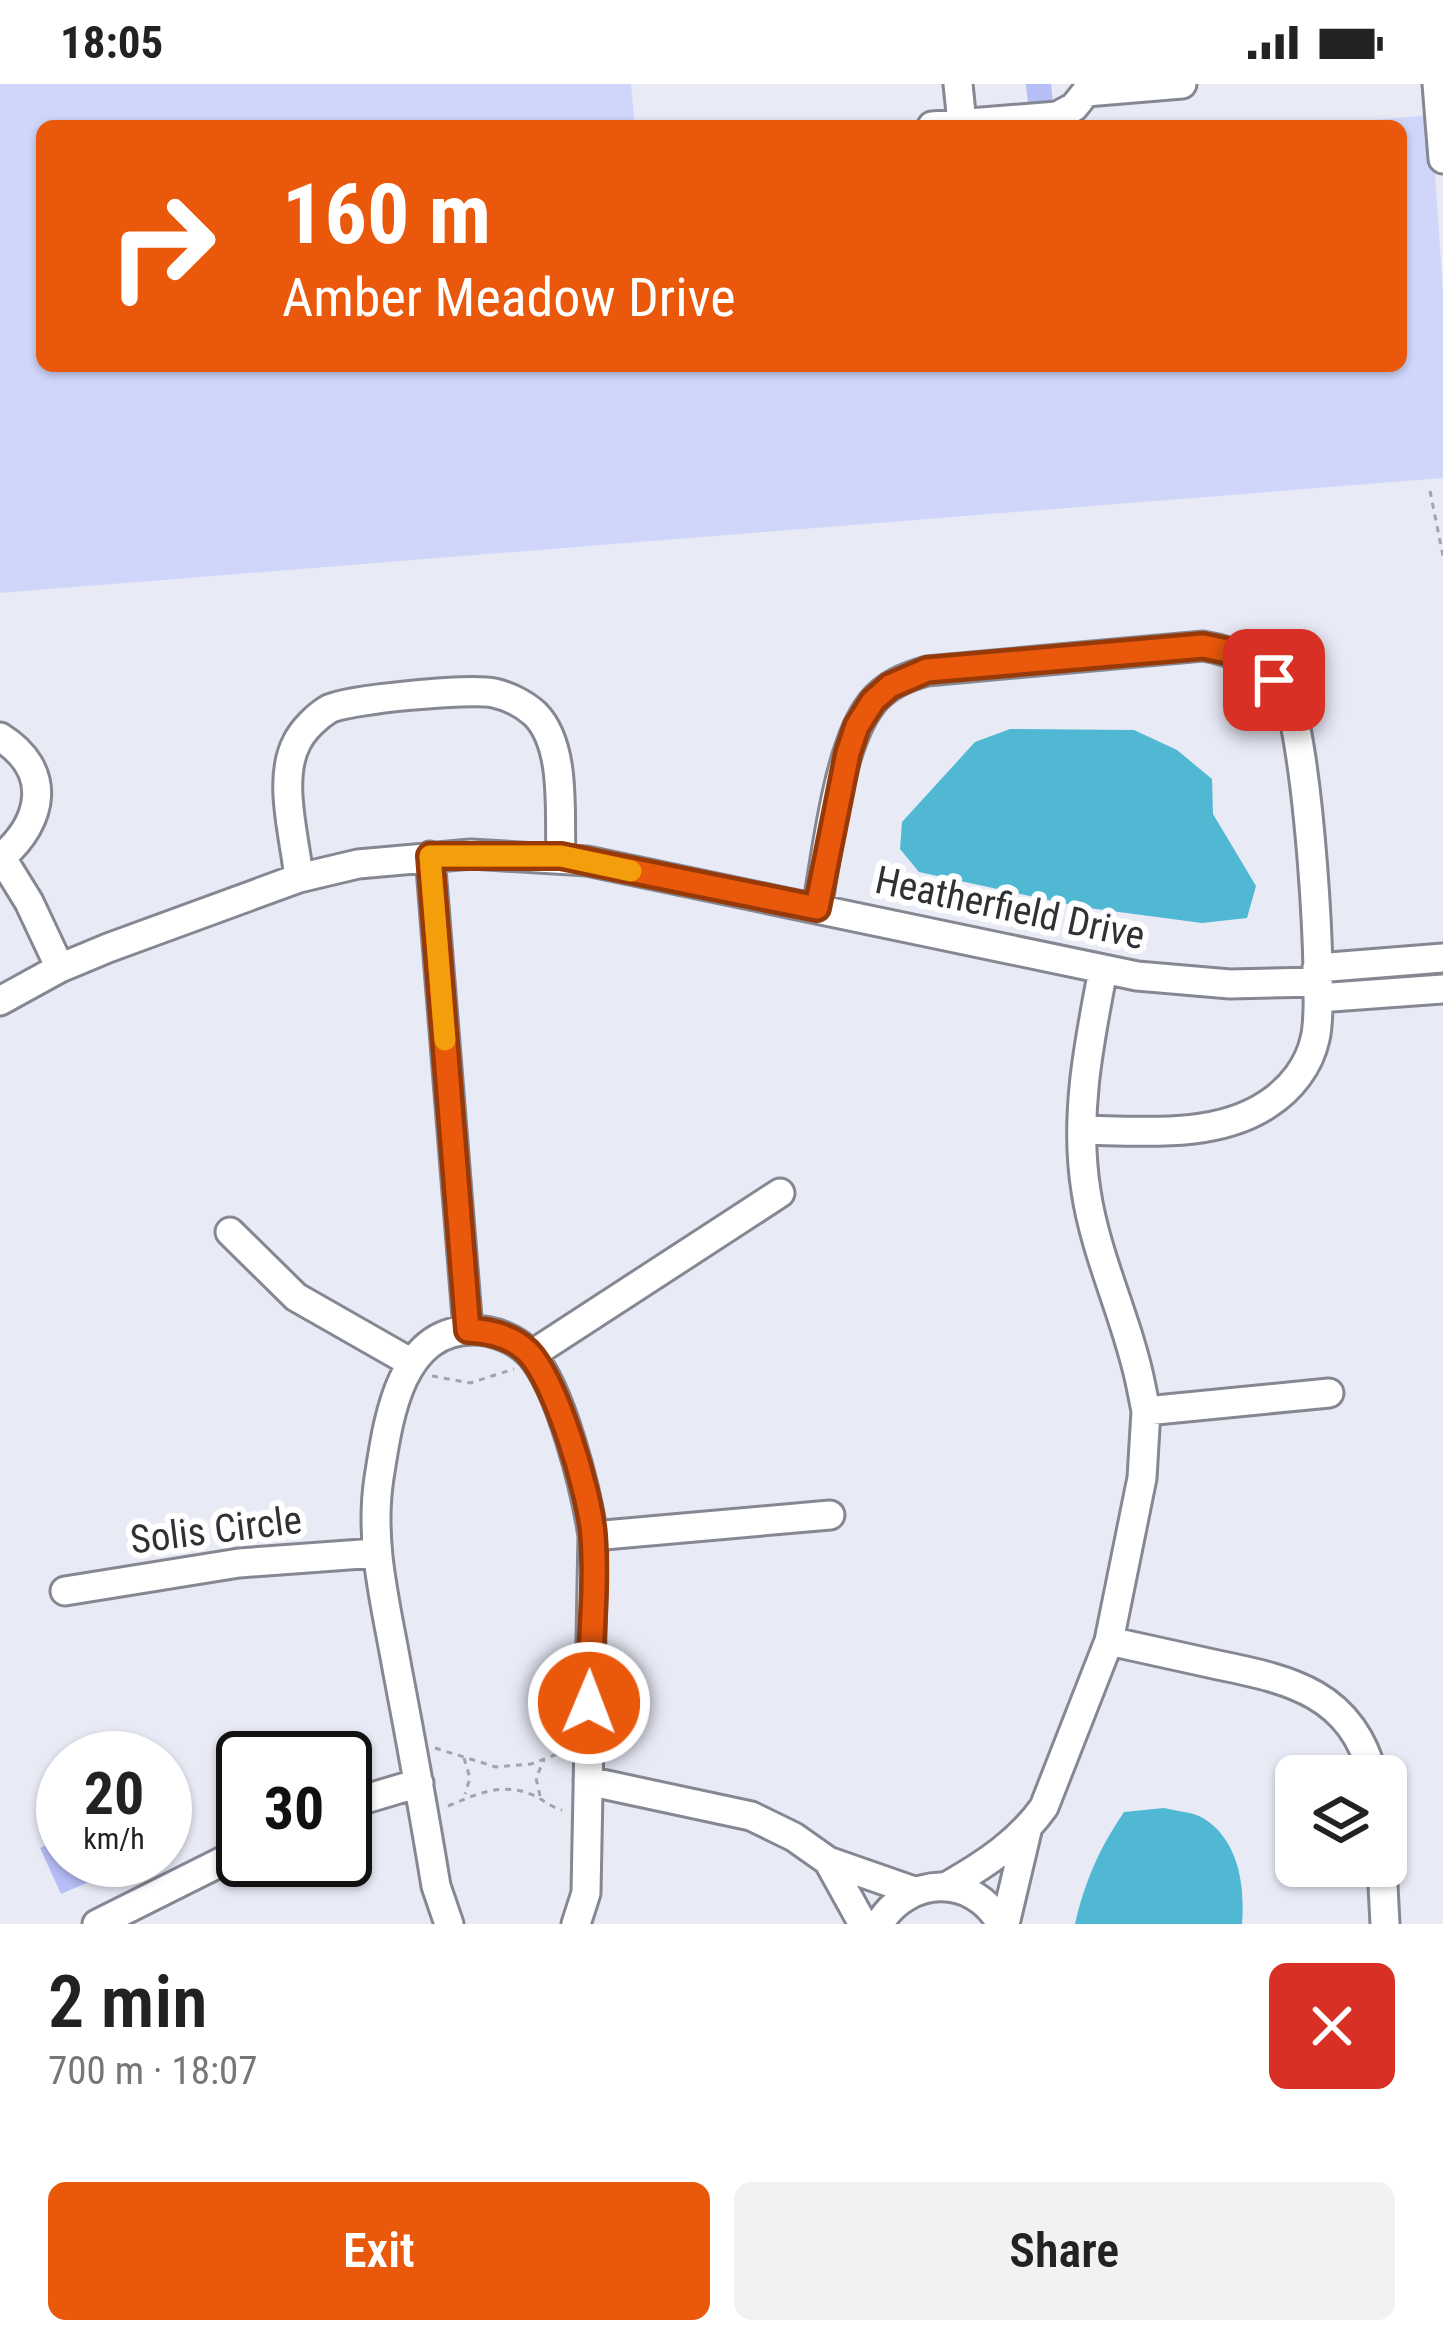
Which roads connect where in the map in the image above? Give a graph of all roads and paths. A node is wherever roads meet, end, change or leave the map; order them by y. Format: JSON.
{"nodes":[{"id":1,"x":958,"y":84,"type":"edge"},
{"id":2,"x":1437,"y":84,"type":"edge"},
{"id":3,"x":1167,"y":85,"type":"edge"},
{"id":4,"x":1085,"y":88,"type":"edge"},
{"id":5,"x":1441,"y":116,"type":"edge"},
{"id":6,"x":962,"y":120,"type":"edge"},
{"id":7,"x":1003,"y":120,"type":"edge"},
{"id":8,"x":1443,"y":159,"type":"edge"},
{"id":9,"x":1430,"y":491,"type":"dead end"},
{"id":10,"x":1443,"y":556,"type":"edge"},
{"id":11,"x":0,"y":737,"type":"edge"},
{"id":12,"x":1,"y":856,"type":"edge"},
{"id":13,"x":430,"y":856,"type":"junction"},
{"id":14,"x":561,"y":856,"type":"junction"},
{"id":15,"x":299,"y":878,"type":"junction"},
{"id":16,"x":817,"y":908,"type":"junction"},
{"id":17,"x":1443,"y":958,"type":"edge"},
{"id":18,"x":60,"y":968,"type":"junction"},
{"id":19,"x":1103,"y":970,"type":"junction"},
{"id":20,"x":1317,"y":983,"type":"junction"},
{"id":21,"x":1443,"y":989,"type":"edge"},
{"id":22,"x":0,"y":1001,"type":"edge"},
{"id":23,"x":1082,"y":1130,"type":"junction"},
{"id":24,"x":780,"y":1193,"type":"dead end"},
{"id":25,"x":230,"y":1232,"type":"dead end"},
{"id":26,"x":468,"y":1330,"type":"junction"},
{"id":27,"x":423,"y":1362,"type":"junction"},
{"id":28,"x":520,"y":1365,"type":"junction"},
{"id":29,"x":1330,"y":1394,"type":"dead end"},
{"id":30,"x":1146,"y":1411,"type":"junction"},
{"id":31,"x":830,"y":1515,"type":"dead end"},
{"id":32,"x":593,"y":1536,"type":"junction"},
{"id":33,"x":376,"y":1553,"type":"junction"},
{"id":34,"x":65,"y":1591,"type":"dead end"},
{"id":35,"x":1108,"y":1642,"type":"junction"},
{"id":36,"x":431,"y":1747,"type":"dead end"},
{"id":37,"x":570,"y":1750,"type":"dead end"},
{"id":38,"x":1368,"y":1755,"type":"edge"},
{"id":39,"x":463,"y":1756,"type":"junction"},
{"id":40,"x":544,"y":1758,"type":"junction"},
{"id":41,"x":588,"y":1781,"type":"junction"},
{"id":42,"x":419,"y":1783,"type":"junction"},
{"id":43,"x":372,"y":1797,"type":"edge"},
{"id":44,"x":462,"y":1799,"type":"junction"},
{"id":45,"x":544,"y":1802,"type":"junction"},
{"id":46,"x":442,"y":1808,"type":"dead end"},
{"id":47,"x":570,"y":1811,"type":"dead end"},
{"id":48,"x":1027,"y":1831,"type":"junction"},
{"id":49,"x":828,"y":1861,"type":"junction"},
{"id":50,"x":216,"y":1864,"type":"edge"},
{"id":51,"x":949,"y":1885,"type":"junction"},
{"id":52,"x":1383,"y":1887,"type":"edge"},
{"id":53,"x":914,"y":1891,"type":"junction"},
{"id":54,"x":97,"y":1924,"type":"edge"},
{"id":55,"x":449,"y":1924,"type":"edge"},
{"id":56,"x":576,"y":1924,"type":"edge"},
{"id":57,"x":862,"y":1924,"type":"edge"},
{"id":58,"x":879,"y":1924,"type":"edge"},
{"id":59,"x":1003,"y":1924,"type":"edge"},
{"id":60,"x":1385,"y":1924,"type":"edge"}],
"edges":[{"from":1,"to":6,"type":"street"},
{"from":2,"to":5,"type":"street"},
{"from":3,"to":4,"type":"street"},
{"from":4,"to":7,"type":"street"},
{"from":5,"to":8,"type":"street"},
{"from":9,"to":10,"type":"path"},
{"from":11,"to":12,"type":"street"},
{"from":12,"to":18,"type":"street"},
{"from":13,"to":14,"type":"street","name":"Heatherfield Drive"},
{"from":13,"to":15,"type":"street","name":"Heatherfield Drive"},
{"from":13,"to":26,"type":"street"},
{"from":14,"to":15,"type":"street"},
{"from":14,"to":16,"type":"street","name":"Heatherfield Drive"},
{"from":15,"to":18,"type":"street","name":"Heatherfield Drive"},
{"from":16,"to":19,"type":"street","name":"Heatherfield Drive"},
{"from":16,"to":20,"type":"street"},
{"from":17,"to":20,"type":"street","name":"Heatherfield Drive"},
{"from":18,"to":22,"type":"street","name":"Heatherfield Drive"},
{"from":19,"to":20,"type":"street","name":"Heatherfield Drive"},
{"from":19,"to":23,"type":"street"},
{"from":20,"to":21,"type":"street","name":"Heatherfield Drive"},
{"from":20,"to":23,"type":"street"},
{"from":23,"to":30,"type":"street"},
{"from":24,"to":28,"type":"street"},
{"from":25,"to":27,"type":"street"},
{"from":26,"to":27,"type":"street"},
{"from":26,"to":28,"type":"street"},
{"from":27,"to":28,"type":"path"},
{"from":27,"to":33,"type":"street"},
{"from":28,"to":32,"type":"street"},
{"from":29,"to":30,"type":"street"},
{"from":30,"to":35,"type":"street"},
{"from":31,"to":32,"type":"street"},
{"from":32,"to":41,"type":"street"},
{"from":33,"to":34,"type":"street","name":"Solis Circle"},
{"from":33,"to":42,"type":"street"},
{"from":35,"to":38,"type":"street"},
{"from":35,"to":48,"type":"street"},
{"from":36,"to":39,"type":"path"},
{"from":37,"to":40,"type":"path"},
{"from":39,"to":40,"type":"path"},
{"from":39,"to":44,"type":"path"},
{"from":40,"to":45,"type":"path"},
{"from":41,"to":49,"type":"street"},
{"from":41,"to":56,"type":"street"},
{"from":42,"to":43,"type":"street"},
{"from":42,"to":55,"type":"street"},
{"from":44,"to":45,"type":"path"},
{"from":44,"to":46,"type":"path"},
{"from":45,"to":47,"type":"path"},
{"from":48,"to":51,"type":"street"},
{"from":48,"to":59,"type":"street"},
{"from":49,"to":53,"type":"street"},
{"from":49,"to":57,"type":"street"},
{"from":50,"to":54,"type":"street"},
{"from":51,"to":53,"type":"street"},
{"from":51,"to":59,"type":"street"},
{"from":52,"to":60,"type":"street"},
{"from":53,"to":58,"type":"street"}]}
